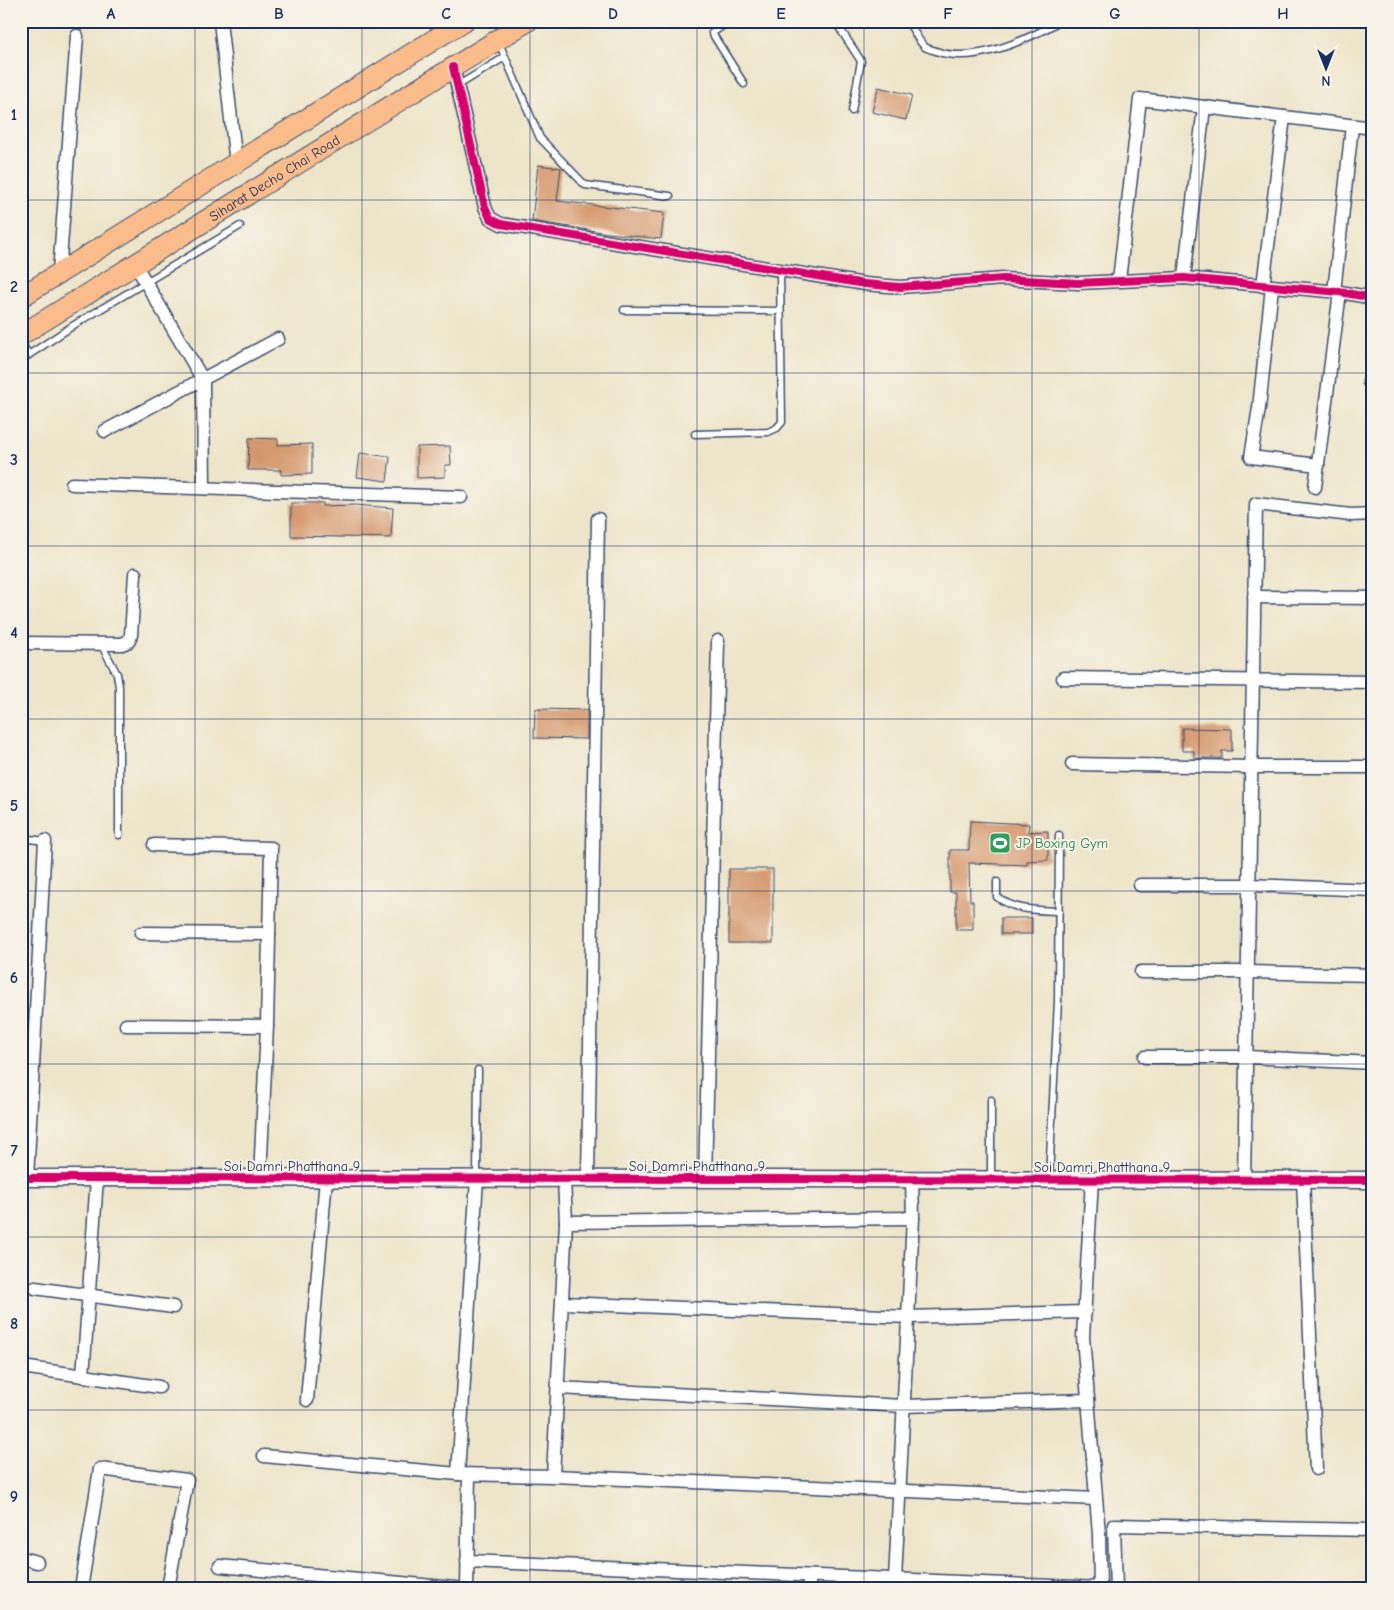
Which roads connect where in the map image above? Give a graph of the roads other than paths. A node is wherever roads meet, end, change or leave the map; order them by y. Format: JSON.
{"nodes":[{"id":1,"x":220,"y":21,"type":"edge"},
{"id":2,"x":464,"y":21,"type":"edge"},
{"id":3,"x":528,"y":21,"type":"edge"},
{"id":4,"x":718,"y":21,"type":"edge"},
{"id":5,"x":835,"y":21,"type":"edge"},
{"id":6,"x":908,"y":21,"type":"edge"},
{"id":7,"x":1060,"y":21,"type":"edge"},
{"id":8,"x":78,"y":36,"type":"dead end"},
{"id":9,"x":501,"y":48,"type":"junction"},
{"id":10,"x":455,"y":77,"type":"junction"},
{"id":11,"x":744,"y":84,"type":"dead end"},
{"id":12,"x":1204,"y":107,"type":"junction"},
{"id":13,"x":852,"y":111,"type":"dead end"},
{"id":14,"x":1284,"y":117,"type":"junction"},
{"id":15,"x":1352,"y":126,"type":"junction"},
{"id":16,"x":1373,"y":128,"type":"edge"},
{"id":17,"x":236,"y":164,"type":"junction"},
{"id":18,"x":670,"y":196,"type":"dead end"},
{"id":19,"x":240,"y":226,"type":"dead end"},
{"id":20,"x":135,"y":264,"type":"junction"},
{"id":21,"x":780,"y":270,"type":"junction"},
{"id":22,"x":59,"y":274,"type":"junction"},
{"id":23,"x":1184,"y":278,"type":"junction"},
{"id":24,"x":1119,"y":280,"type":"junction"},
{"id":25,"x":146,"y":281,"type":"junction"},
{"id":26,"x":1268,"y":286,"type":"junction"},
{"id":27,"x":1337,"y":292,"type":"junction"},
{"id":28,"x":21,"y":297,"type":"edge"},
{"id":29,"x":1373,"y":298,"type":"edge"},
{"id":30,"x":624,"y":310,"type":"dead end"},
{"id":31,"x":780,"y":311,"type":"junction"},
{"id":32,"x":69,"y":317,"type":"junction"},
{"id":33,"x":21,"y":335,"type":"edge"},
{"id":34,"x":278,"y":339,"type":"dead end"},
{"id":35,"x":21,"y":343,"type":"edge"},
{"id":36,"x":29,"y":355,"type":"junction"},
{"id":37,"x":21,"y":360,"type":"edge"},
{"id":38,"x":203,"y":380,"type":"junction"},
{"id":39,"x":105,"y":431,"type":"dead end"},
{"id":40,"x":695,"y":434,"type":"dead end"},
{"id":41,"x":1318,"y":465,"type":"junction"},
{"id":42,"x":72,"y":484,"type":"dead end"},
{"id":43,"x":1315,"y":487,"type":"dead end"},
{"id":44,"x":204,"y":488,"type":"junction"},
{"id":45,"x":462,"y":497,"type":"dead end"},
{"id":46,"x":1373,"y":514,"type":"edge"},
{"id":47,"x":598,"y":519,"type":"dead end"},
{"id":48,"x":135,"y":574,"type":"dead end"},
{"id":49,"x":1254,"y":597,"type":"junction"},
{"id":50,"x":1373,"y":598,"type":"edge"},
{"id":51,"x":718,"y":641,"type":"dead end"},
{"id":52,"x":21,"y":643,"type":"edge"},
{"id":53,"x":102,"y":644,"type":"junction"},
{"id":54,"x":1063,"y":678,"type":"dead end"},
{"id":55,"x":1253,"y":681,"type":"junction"},
{"id":56,"x":1373,"y":682,"type":"edge"},
{"id":57,"x":1072,"y":764,"type":"dead end"},
{"id":58,"x":1251,"y":767,"type":"junction"},
{"id":59,"x":1373,"y":767,"type":"edge"},
{"id":60,"x":119,"y":835,"type":"dead end"},
{"id":61,"x":1059,"y":835,"type":"dead end"},
{"id":62,"x":21,"y":838,"type":"edge"},
{"id":63,"x":45,"y":841,"type":"joint"},
{"id":64,"x":154,"y":845,"type":"dead end"},
{"id":65,"x":997,"y":882,"type":"dead end"},
{"id":66,"x":1140,"y":885,"type":"dead end"},
{"id":67,"x":1249,"y":885,"type":"junction"},
{"id":68,"x":1373,"y":890,"type":"edge"},
{"id":69,"x":1059,"y":911,"type":"junction"},
{"id":70,"x":141,"y":933,"type":"dead end"},
{"id":71,"x":269,"y":934,"type":"junction"},
{"id":72,"x":1141,"y":972,"type":"dead end"},
{"id":73,"x":1248,"y":972,"type":"junction"},
{"id":74,"x":1373,"y":975,"type":"edge"},
{"id":75,"x":126,"y":1025,"type":"dead end"},
{"id":76,"x":267,"y":1026,"type":"junction"},
{"id":77,"x":1145,"y":1057,"type":"dead end"},
{"id":78,"x":1247,"y":1057,"type":"junction"},
{"id":79,"x":1373,"y":1063,"type":"edge"},
{"id":80,"x":478,"y":1070,"type":"dead end"},
{"id":81,"x":991,"y":1100,"type":"dead end"},
{"id":82,"x":24,"y":1178,"type":"edge"},
{"id":83,"x":97,"y":1178,"type":"junction"},
{"id":84,"x":260,"y":1178,"type":"junction"},
{"id":85,"x":326,"y":1178,"type":"junction"},
{"id":86,"x":477,"y":1178,"type":"junction"},
{"id":87,"x":564,"y":1179,"type":"junction"},
{"id":88,"x":588,"y":1179,"type":"junction"},
{"id":89,"x":705,"y":1179,"type":"junction"},
{"id":90,"x":912,"y":1179,"type":"junction"},
{"id":91,"x":991,"y":1180,"type":"junction"},
{"id":92,"x":1049,"y":1180,"type":"junction"},
{"id":93,"x":1092,"y":1180,"type":"junction"},
{"id":94,"x":1244,"y":1180,"type":"junction"},
{"id":95,"x":1303,"y":1180,"type":"junction"},
{"id":96,"x":1373,"y":1180,"type":"edge"},
{"id":97,"x":913,"y":1218,"type":"junction"},
{"id":98,"x":566,"y":1222,"type":"junction"},
{"id":99,"x":35,"y":1288,"type":"dead end"},
{"id":100,"x":90,"y":1296,"type":"junction"},
{"id":101,"x":563,"y":1303,"type":"junction"},
{"id":102,"x":172,"y":1307,"type":"dead end"},
{"id":103,"x":1085,"y":1312,"type":"junction"},
{"id":104,"x":908,"y":1317,"type":"junction"},
{"id":105,"x":29,"y":1368,"type":"dead end"},
{"id":106,"x":83,"y":1376,"type":"junction"},
{"id":107,"x":159,"y":1387,"type":"dead end"},
{"id":108,"x":558,"y":1388,"type":"junction"},
{"id":109,"x":307,"y":1400,"type":"dead end"},
{"id":110,"x":1088,"y":1400,"type":"junction"},
{"id":111,"x":904,"y":1406,"type":"junction"},
{"id":112,"x":264,"y":1456,"type":"dead end"},
{"id":113,"x":1316,"y":1469,"type":"dead end"},
{"id":114,"x":464,"y":1474,"type":"junction"},
{"id":115,"x":553,"y":1476,"type":"junction"},
{"id":116,"x":900,"y":1490,"type":"junction"},
{"id":117,"x":1096,"y":1499,"type":"junction"},
{"id":118,"x":1373,"y":1530,"type":"edge"},
{"id":119,"x":21,"y":1558,"type":"edge"},
{"id":120,"x":467,"y":1561,"type":"junction"},
{"id":121,"x":37,"y":1562,"type":"dead end"},
{"id":122,"x":220,"y":1566,"type":"dead end"},
{"id":123,"x":895,"y":1580,"type":"junction"},
{"id":124,"x":809,"y":1582,"type":"edge"},
{"id":125,"x":1100,"y":1588,"type":"edge"},
{"id":126,"x":81,"y":1589,"type":"edge"},
{"id":127,"x":168,"y":1589,"type":"edge"},
{"id":128,"x":466,"y":1589,"type":"edge"},
{"id":129,"x":1116,"y":1589,"type":"edge"}],
"edges":[{"from":1,"to":17,"type":"street"},
{"from":2,"to":17,"type":"main road"},
{"from":3,"to":9,"type":"main road","name":"Siharat Decho Chai Road"},
{"from":4,"to":11,"type":"lane"},
{"from":5,"to":13,"type":"lane"},
{"from":6,"to":7,"type":"lane"},
{"from":8,"to":22,"type":"street"},
{"from":9,"to":10,"type":"main road","name":"Siharat Decho Chai Road"},
{"from":9,"to":18,"type":"lane"},
{"from":10,"to":20,"type":"main road","name":"Siharat Decho Chai Road"},
{"from":10,"to":21,"type":"street"},
{"from":12,"to":14,"type":"street"},
{"from":12,"to":23,"type":"street"},
{"from":12,"to":24,"type":"street"},
{"from":14,"to":15,"type":"street"},
{"from":14,"to":26,"type":"street"},
{"from":15,"to":16,"type":"street"},
{"from":15,"to":27,"type":"street"},
{"from":17,"to":22,"type":"main road"},
{"from":19,"to":25,"type":"lane"},
{"from":20,"to":25,"type":"street"},
{"from":20,"to":32,"type":"main road","name":"Siharat Decho Chai Road"},
{"from":21,"to":24,"type":"street"},
{"from":21,"to":31,"type":"lane"},
{"from":22,"to":28,"type":"main road"},
{"from":23,"to":24,"type":"street"},
{"from":23,"to":26,"type":"street"},
{"from":25,"to":32,"type":"lane"},
{"from":25,"to":38,"type":"street"},
{"from":26,"to":27,"type":"street"},
{"from":26,"to":41,"type":"street"},
{"from":27,"to":29,"type":"street"},
{"from":27,"to":41,"type":"street"},
{"from":30,"to":31,"type":"lane"},
{"from":31,"to":40,"type":"lane"},
{"from":32,"to":33,"type":"main road","name":"Siharat Decho Chai Road"},
{"from":32,"to":36,"type":"lane"},
{"from":34,"to":38,"type":"street"},
{"from":35,"to":36,"type":"lane"},
{"from":36,"to":37,"type":"lane"},
{"from":38,"to":39,"type":"street"},
{"from":38,"to":44,"type":"street"},
{"from":41,"to":43,"type":"street"},
{"from":42,"to":44,"type":"street"},
{"from":44,"to":45,"type":"street"},
{"from":46,"to":49,"type":"street"},
{"from":47,"to":88,"type":"street"},
{"from":48,"to":53,"type":"street"},
{"from":49,"to":50,"type":"street"},
{"from":49,"to":55,"type":"street"},
{"from":51,"to":89,"type":"street"},
{"from":52,"to":53,"type":"street"},
{"from":53,"to":60,"type":"lane"},
{"from":54,"to":55,"type":"street"},
{"from":55,"to":56,"type":"street"},
{"from":55,"to":58,"type":"street"},
{"from":57,"to":58,"type":"street"},
{"from":58,"to":59,"type":"street"},
{"from":58,"to":67,"type":"street"},
{"from":61,"to":69,"type":"lane"},
{"from":62,"to":63,"type":"lane"},
{"from":63,"to":82,"type":"street"},
{"from":64,"to":71,"type":"street"},
{"from":65,"to":69,"type":"lane"},
{"from":66,"to":67,"type":"street"},
{"from":67,"to":68,"type":"street"},
{"from":67,"to":73,"type":"street"},
{"from":69,"to":92,"type":"lane"},
{"from":70,"to":71,"type":"street"},
{"from":71,"to":76,"type":"street"},
{"from":72,"to":73,"type":"street"},
{"from":73,"to":74,"type":"street"},
{"from":73,"to":78,"type":"street"},
{"from":75,"to":76,"type":"street"},
{"from":76,"to":84,"type":"street"},
{"from":77,"to":78,"type":"street"},
{"from":78,"to":79,"type":"street"},
{"from":78,"to":94,"type":"street"},
{"from":80,"to":86,"type":"lane"},
{"from":81,"to":91,"type":"lane"},
{"from":82,"to":83,"type":"street","name":"Soi Damri Phatthana 9"},
{"from":83,"to":84,"type":"street","name":"Soi Damri Phatthana 9"},
{"from":83,"to":100,"type":"street"},
{"from":84,"to":85,"type":"street","name":"Soi Damri Phatthana 9"},
{"from":85,"to":86,"type":"street","name":"Soi Damri Phatthana 9"},
{"from":85,"to":109,"type":"street"},
{"from":86,"to":87,"type":"street","name":"Soi Damri Phatthana 9"},
{"from":86,"to":114,"type":"street"},
{"from":87,"to":88,"type":"street","name":"Soi Damri Phatthana 9"},
{"from":87,"to":98,"type":"street"},
{"from":88,"to":89,"type":"street","name":"Soi Damri Phatthana 9"},
{"from":89,"to":90,"type":"street","name":"Soi Damri Phatthana 9"},
{"from":90,"to":91,"type":"street","name":"Soi Damri Phatthana 9"},
{"from":90,"to":97,"type":"street"},
{"from":91,"to":92,"type":"street","name":"Soi Damri Phatthana 9"},
{"from":92,"to":93,"type":"street","name":"Soi Damri Phatthana 9"},
{"from":93,"to":94,"type":"street","name":"Soi Damri Phatthana 9"},
{"from":93,"to":103,"type":"street"},
{"from":94,"to":95,"type":"street","name":"Soi Damri Phatthana 9"},
{"from":95,"to":96,"type":"street","name":"Soi Damri Phatthana 9"},
{"from":95,"to":113,"type":"street"},
{"from":97,"to":98,"type":"street"},
{"from":97,"to":104,"type":"street"},
{"from":98,"to":101,"type":"street"},
{"from":99,"to":100,"type":"street"},
{"from":100,"to":102,"type":"street"},
{"from":100,"to":106,"type":"street"},
{"from":101,"to":104,"type":"street"},
{"from":101,"to":108,"type":"street"},
{"from":103,"to":104,"type":"street"},
{"from":103,"to":110,"type":"street"},
{"from":104,"to":111,"type":"street"},
{"from":105,"to":106,"type":"street"},
{"from":106,"to":107,"type":"street"},
{"from":108,"to":111,"type":"street"},
{"from":108,"to":115,"type":"street"},
{"from":110,"to":111,"type":"street"},
{"from":110,"to":117,"type":"street"},
{"from":111,"to":116,"type":"street"},
{"from":112,"to":114,"type":"street"},
{"from":114,"to":115,"type":"street"},
{"from":114,"to":120,"type":"street"},
{"from":115,"to":116,"type":"street"},
{"from":116,"to":117,"type":"street"},
{"from":116,"to":123,"type":"street"},
{"from":117,"to":125,"type":"street"},
{"from":118,"to":129,"type":"street"},
{"from":119,"to":121,"type":"street"},
{"from":120,"to":124,"type":"street"},
{"from":120,"to":128,"type":"street"},
{"from":122,"to":128,"type":"street"},
{"from":123,"to":124,"type":"street"},
{"from":123,"to":125,"type":"street"},
{"from":126,"to":127,"type":"street"}]}
